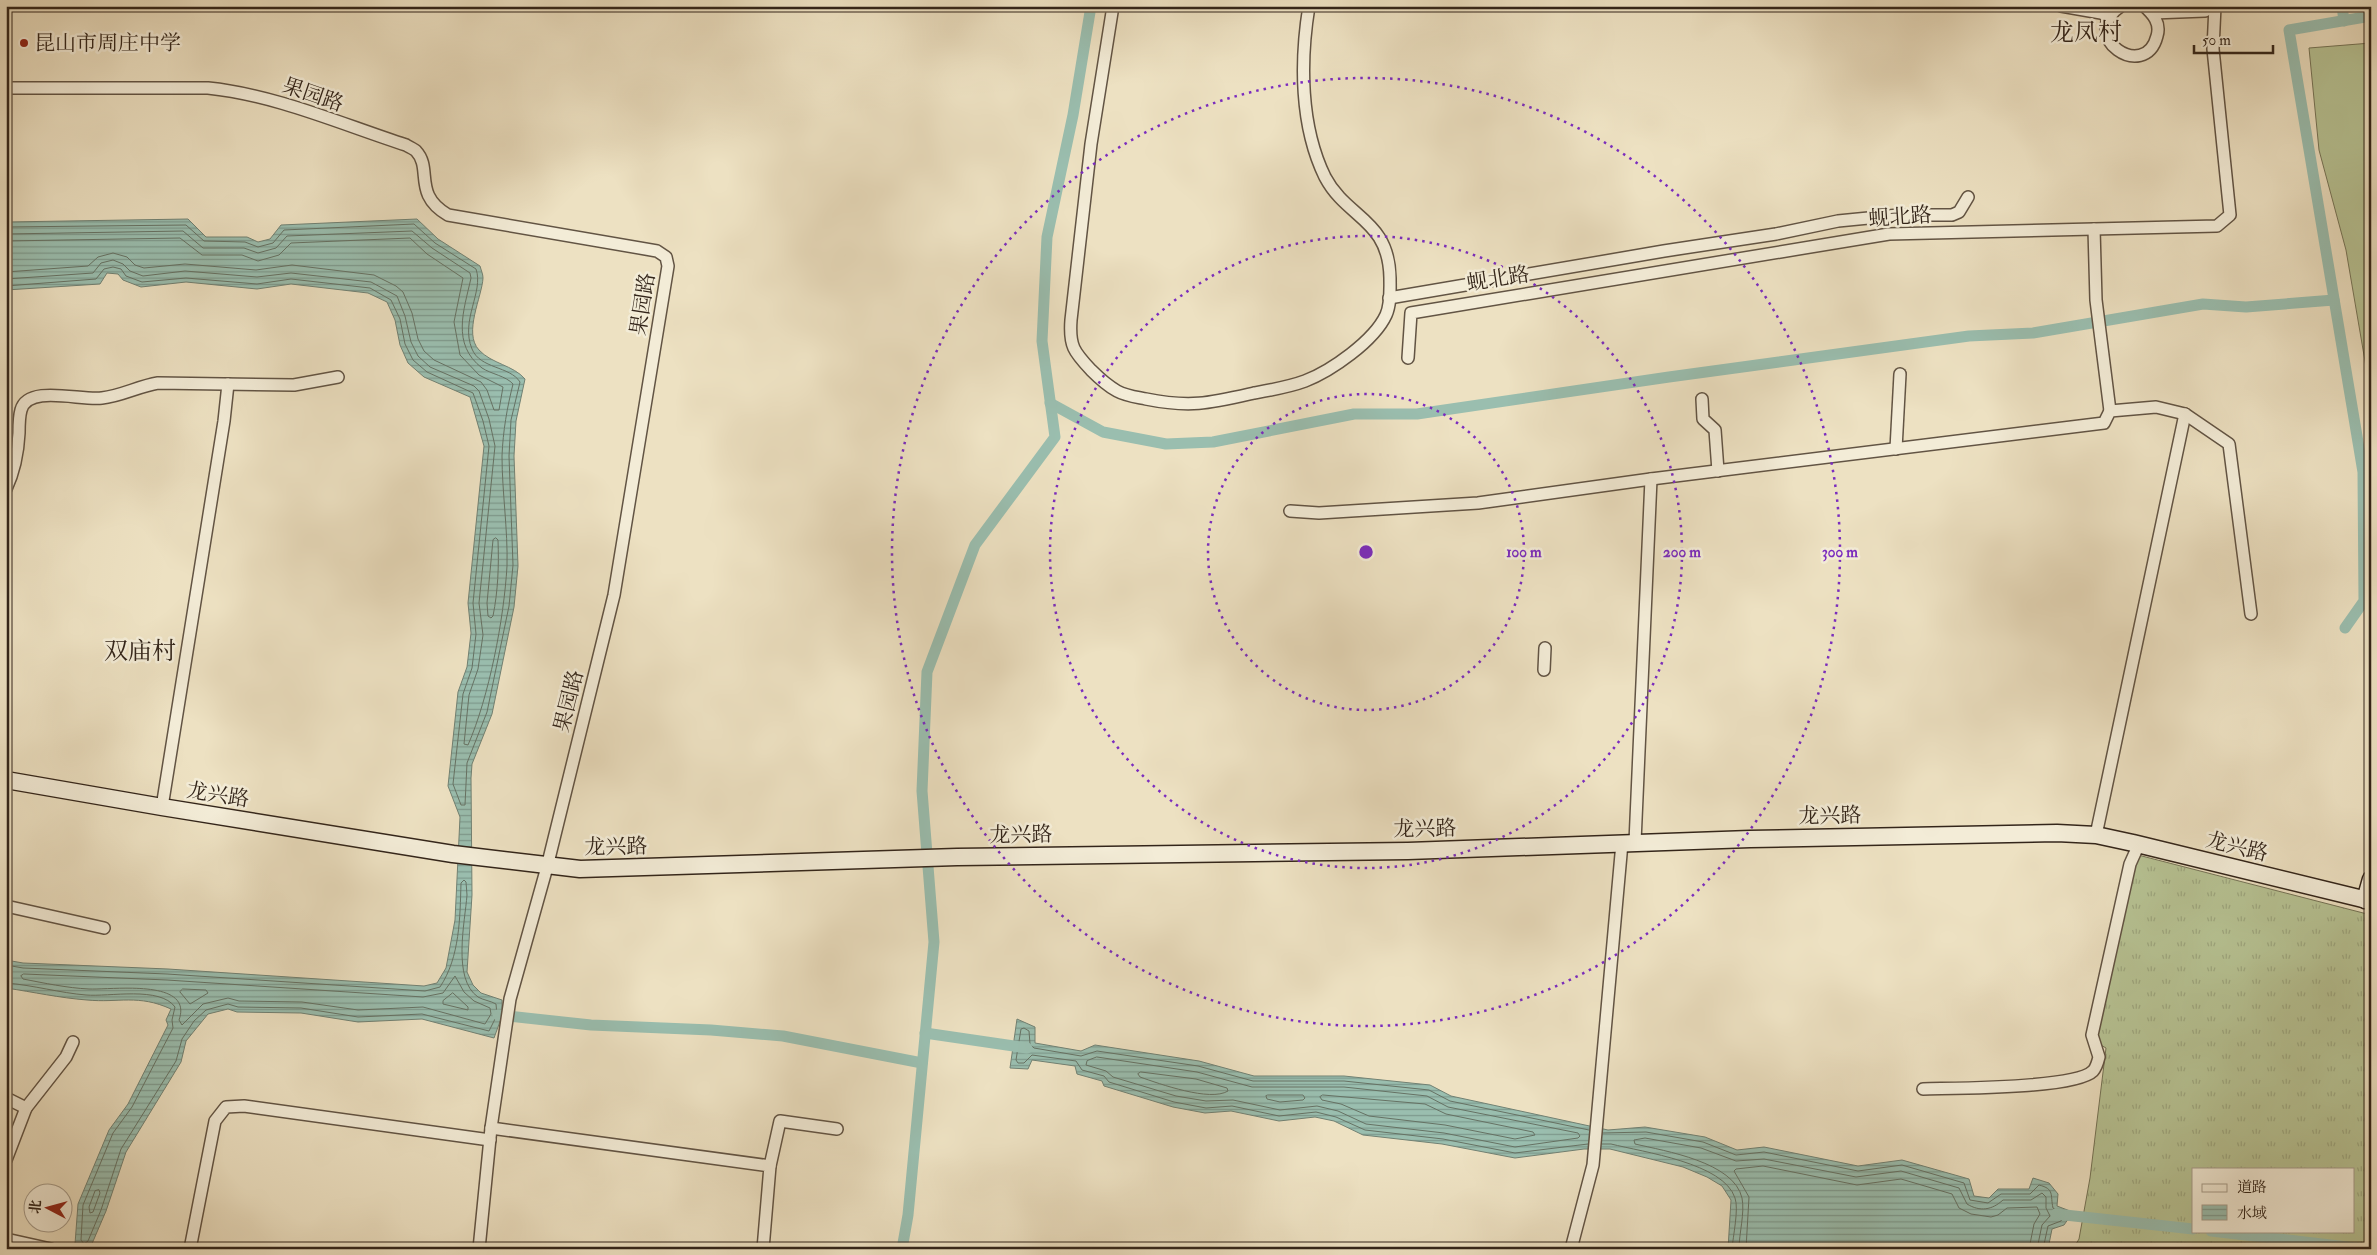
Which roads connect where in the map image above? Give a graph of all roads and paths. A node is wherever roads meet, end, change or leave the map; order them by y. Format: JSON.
{"nodes":[{"id":1,"x":1113,"y":6,"type":"edge"},
{"id":2,"x":1309,"y":6,"type":"edge"},
{"id":3,"x":2061,"y":6,"type":"edge"},
{"id":4,"x":2121,"y":6,"type":"edge"},
{"id":5,"x":2214,"y":6,"type":"edge"},
{"id":6,"x":2148,"y":10,"type":"edge"},
{"id":7,"x":2110,"y":17,"type":"junction"},
{"id":8,"x":6,"y":88,"type":"edge"},
{"id":9,"x":1968,"y":197,"type":"dead end"},
{"id":10,"x":2094,"y":229,"type":"junction"},
{"id":11,"x":1389,"y":298,"type":"junction"},
{"id":12,"x":1408,"y":358,"type":"dead end"},
{"id":13,"x":1900,"y":374,"type":"dead end"},
{"id":14,"x":338,"y":377,"type":"dead end"},
{"id":15,"x":228,"y":384,"type":"junction"},
{"id":16,"x":1702,"y":399,"type":"dead end"},
{"id":17,"x":2110,"y":411,"type":"junction"},
{"id":18,"x":2185,"y":414,"type":"junction"},
{"id":19,"x":1896,"y":449,"type":"junction"},
{"id":20,"x":1718,"y":470,"type":"junction"},
{"id":21,"x":1651,"y":479,"type":"junction"},
{"id":22,"x":6,"y":489,"type":"edge"},
{"id":23,"x":1290,"y":511,"type":"dead end"},
{"id":24,"x":2251,"y":614,"type":"dead end"},
{"id":25,"x":1545,"y":648,"type":"dead end"},
{"id":26,"x":1544,"y":670,"type":"dead end"},
{"id":27,"x":6,"y":780,"type":"edge"},
{"id":28,"x":162,"y":807,"type":"junction"},
{"id":29,"x":2096,"y":835,"type":"junction"},
{"id":30,"x":1629,"y":842,"type":"junction"},
{"id":31,"x":2139,"y":844,"type":"junction"},
{"id":32,"x":547,"y":867,"type":"junction"},
{"id":33,"x":2371,"y":879,"type":"edge"},
{"id":34,"x":2368,"y":900,"type":"edge"},
{"id":35,"x":6,"y":906,"type":"edge"},
{"id":36,"x":104,"y":928,"type":"dead end"},
{"id":37,"x":73,"y":1042,"type":"dead end"},
{"id":38,"x":1923,"y":1089,"type":"dead end"},
{"id":39,"x":6,"y":1098,"type":"edge"},
{"id":40,"x":26,"y":1108,"type":"junction"},
{"id":41,"x":837,"y":1129,"type":"dead end"},
{"id":42,"x":491,"y":1134,"type":"junction"},
{"id":43,"x":6,"y":1160,"type":"edge"},
{"id":44,"x":770,"y":1166,"type":"junction"},
{"id":45,"x":6,"y":1239,"type":"edge"},
{"id":46,"x":51,"y":1249,"type":"edge"},
{"id":47,"x":190,"y":1249,"type":"edge"},
{"id":48,"x":480,"y":1249,"type":"edge"},
{"id":49,"x":763,"y":1249,"type":"edge"},
{"id":50,"x":1571,"y":1249,"type":"edge"}],
"edges":[{"from":1,"to":11,"type":"street"},
{"from":2,"to":11,"type":"street"},
{"from":3,"to":7,"type":"street"},
{"from":4,"to":7,"type":"street"},
{"from":5,"to":6,"type":"street"},
{"from":5,"to":10,"type":"street","name":"蚬北路"},
{"from":6,"to":7,"type":"street"},
{"from":8,"to":32,"type":"street","name":"果园路"},
{"from":9,"to":11,"type":"street"},
{"from":10,"to":12,"type":"street","name":"蚬北路"},
{"from":10,"to":17,"type":"street"},
{"from":13,"to":19,"type":"street"},
{"from":14,"to":15,"type":"street"},
{"from":15,"to":22,"type":"street"},
{"from":15,"to":28,"type":"street"},
{"from":16,"to":20,"type":"street"},
{"from":17,"to":18,"type":"street"},
{"from":17,"to":19,"type":"street"},
{"from":18,"to":24,"type":"street"},
{"from":18,"to":29,"type":"street"},
{"from":19,"to":20,"type":"street"},
{"from":20,"to":21,"type":"street"},
{"from":21,"to":23,"type":"street"},
{"from":21,"to":30,"type":"street"},
{"from":25,"to":26,"type":"street"},
{"from":27,"to":28,"type":"street","name":"龙兴路"},
{"from":28,"to":32,"type":"street","name":"龙兴路"},
{"from":29,"to":30,"type":"street","name":"龙兴路"},
{"from":29,"to":31,"type":"street","name":"龙兴路"},
{"from":30,"to":32,"type":"street","name":"龙兴路"},
{"from":30,"to":50,"type":"street"},
{"from":31,"to":34,"type":"street","name":"龙兴路"},
{"from":31,"to":38,"type":"street"},
{"from":32,"to":42,"type":"street","name":"果园路"},
{"from":33,"to":34,"type":"street"},
{"from":35,"to":36,"type":"street"},
{"from":37,"to":40,"type":"street"},
{"from":39,"to":40,"type":"street"},
{"from":40,"to":43,"type":"street"},
{"from":41,"to":44,"type":"street"},
{"from":42,"to":44,"type":"street"},
{"from":42,"to":47,"type":"street"},
{"from":42,"to":48,"type":"street","name":"果园路"},
{"from":44,"to":49,"type":"street"},
{"from":45,"to":46,"type":"street"}]}
